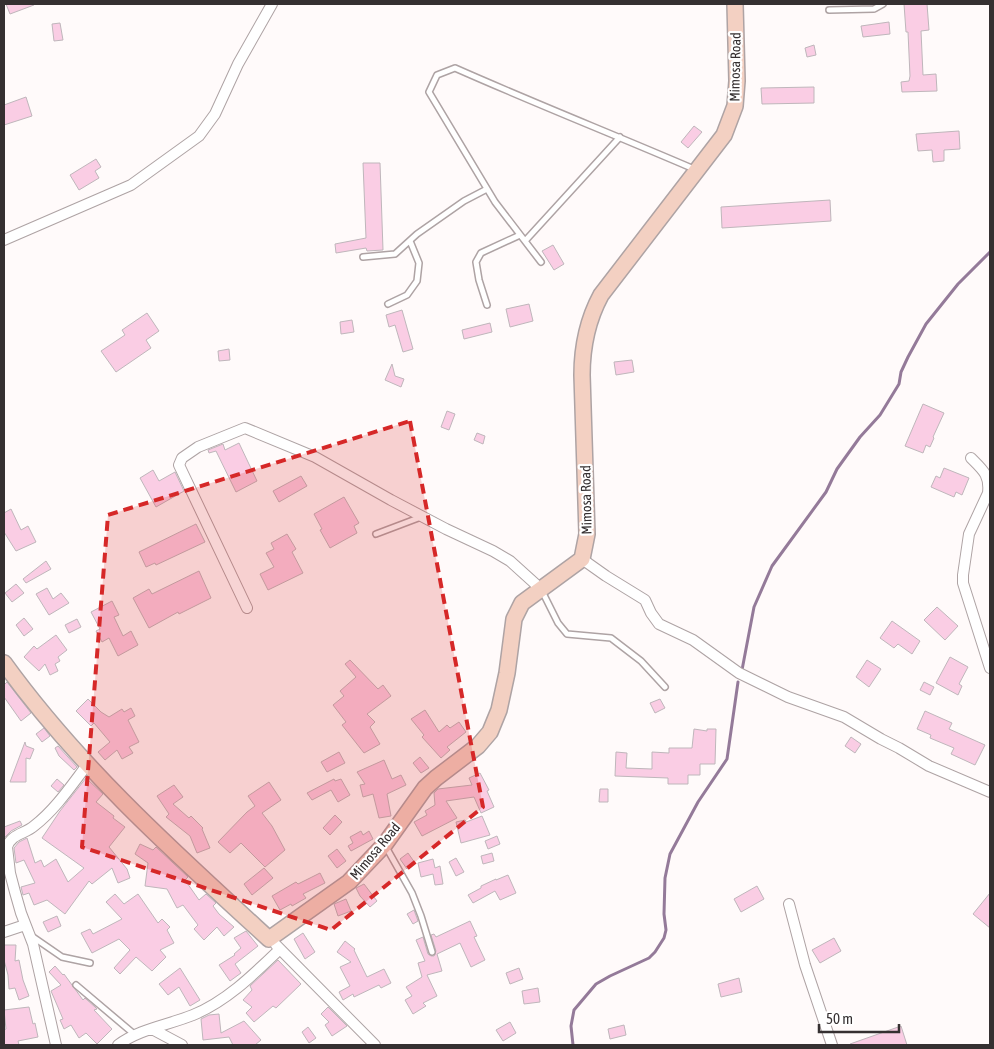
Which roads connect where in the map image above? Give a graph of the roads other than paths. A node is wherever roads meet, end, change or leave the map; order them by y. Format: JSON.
{"nodes":[{"id":1,"x":272,"y":4,"type":"edge"},
{"id":2,"x":735,"y":4,"type":"edge"},
{"id":3,"x":883,"y":4,"type":"edge"},
{"id":4,"x":829,"y":10,"type":"dead end"},
{"id":5,"x":620,"y":137,"type":"junction"},
{"id":6,"x":696,"y":171,"type":"junction"},
{"id":7,"x":487,"y":189,"type":"junction"},
{"id":8,"x":520,"y":235,"type":"junction"},
{"id":9,"x":4,"y":240,"type":"edge"},
{"id":10,"x":410,"y":241,"type":"junction"},
{"id":11,"x":526,"y":241,"type":"junction"},
{"id":12,"x":362,"y":257,"type":"dead end"},
{"id":13,"x":542,"y":262,"type":"dead end"},
{"id":14,"x":388,"y":304,"type":"dead end"},
{"id":15,"x":486,"y":305,"type":"dead end"},
{"id":16,"x":971,"y":458,"type":"dead end"},
{"id":17,"x":422,"y":516,"type":"junction"},
{"id":18,"x":376,"y":534,"type":"dead end"},
{"id":19,"x":582,"y":559,"type":"junction"},
{"id":20,"x":541,"y":589,"type":"junction"},
{"id":21,"x":247,"y":608,"type":"dead end"},
{"id":22,"x":4,"y":663,"type":"edge"},
{"id":23,"x":990,"y":668,"type":"edge"},
{"id":24,"x":665,"y":687,"type":"dead end"},
{"id":25,"x":87,"y":764,"type":"junction"},
{"id":26,"x":990,"y":792,"type":"edge"},
{"id":27,"x":6,"y":842,"type":"edge"},
{"id":28,"x":385,"y":844,"type":"junction"},
{"id":29,"x":789,"y":904,"type":"dead end"},
{"id":30,"x":28,"y":930,"type":"junction"},
{"id":31,"x":4,"y":932,"type":"edge"},
{"id":32,"x":275,"y":944,"type":"junction"},
{"id":33,"x":432,"y":952,"type":"dead end"},
{"id":34,"x":90,"y":963,"type":"dead end"},
{"id":35,"x":76,"y":985,"type":"dead end"},
{"id":36,"x":152,"y":1029,"type":"junction"},
{"id":37,"x":134,"y":1034,"type":"junction"},
{"id":38,"x":56,"y":1045,"type":"edge"},
{"id":39,"x":118,"y":1045,"type":"edge"},
{"id":40,"x":182,"y":1045,"type":"edge"},
{"id":41,"x":375,"y":1045,"type":"edge"},
{"id":42,"x":832,"y":1045,"type":"edge"}],
"edges":[{"from":1,"to":9,"type":"street"},
{"from":2,"to":6,"type":"street","name":"Mimosa Road"},
{"from":3,"to":4,"type":"lane"},
{"from":5,"to":6,"type":"lane"},
{"from":5,"to":7,"type":"lane"},
{"from":5,"to":11,"type":"lane"},
{"from":6,"to":19,"type":"street","name":"Mimosa Road"},
{"from":7,"to":8,"type":"lane"},
{"from":7,"to":10,"type":"lane"},
{"from":8,"to":11,"type":"lane"},
{"from":8,"to":15,"type":"lane"},
{"from":10,"to":12,"type":"lane"},
{"from":10,"to":14,"type":"lane"},
{"from":11,"to":13,"type":"lane"},
{"from":16,"to":23,"type":"street"},
{"from":17,"to":18,"type":"lane"},
{"from":17,"to":20,"type":"street"},
{"from":17,"to":21,"type":"street"},
{"from":19,"to":20,"type":"street","name":"Mimosa Road"},
{"from":19,"to":26,"type":"street"},
{"from":20,"to":24,"type":"lane"},
{"from":20,"to":28,"type":"street","name":"Mimosa Road"},
{"from":22,"to":25,"type":"street"},
{"from":25,"to":27,"type":"street"},
{"from":25,"to":32,"type":"street"},
{"from":27,"to":30,"type":"street"},
{"from":28,"to":32,"type":"street","name":"Mimosa Road"},
{"from":28,"to":33,"type":"lane"},
{"from":29,"to":42,"type":"street"},
{"from":30,"to":31,"type":"street"},
{"from":30,"to":34,"type":"lane"},
{"from":30,"to":38,"type":"street"},
{"from":32,"to":36,"type":"street"},
{"from":32,"to":41,"type":"street"},
{"from":35,"to":37,"type":"lane"},
{"from":36,"to":37,"type":"street"},
{"from":36,"to":40,"type":"street"},
{"from":37,"to":39,"type":"street"}]}
